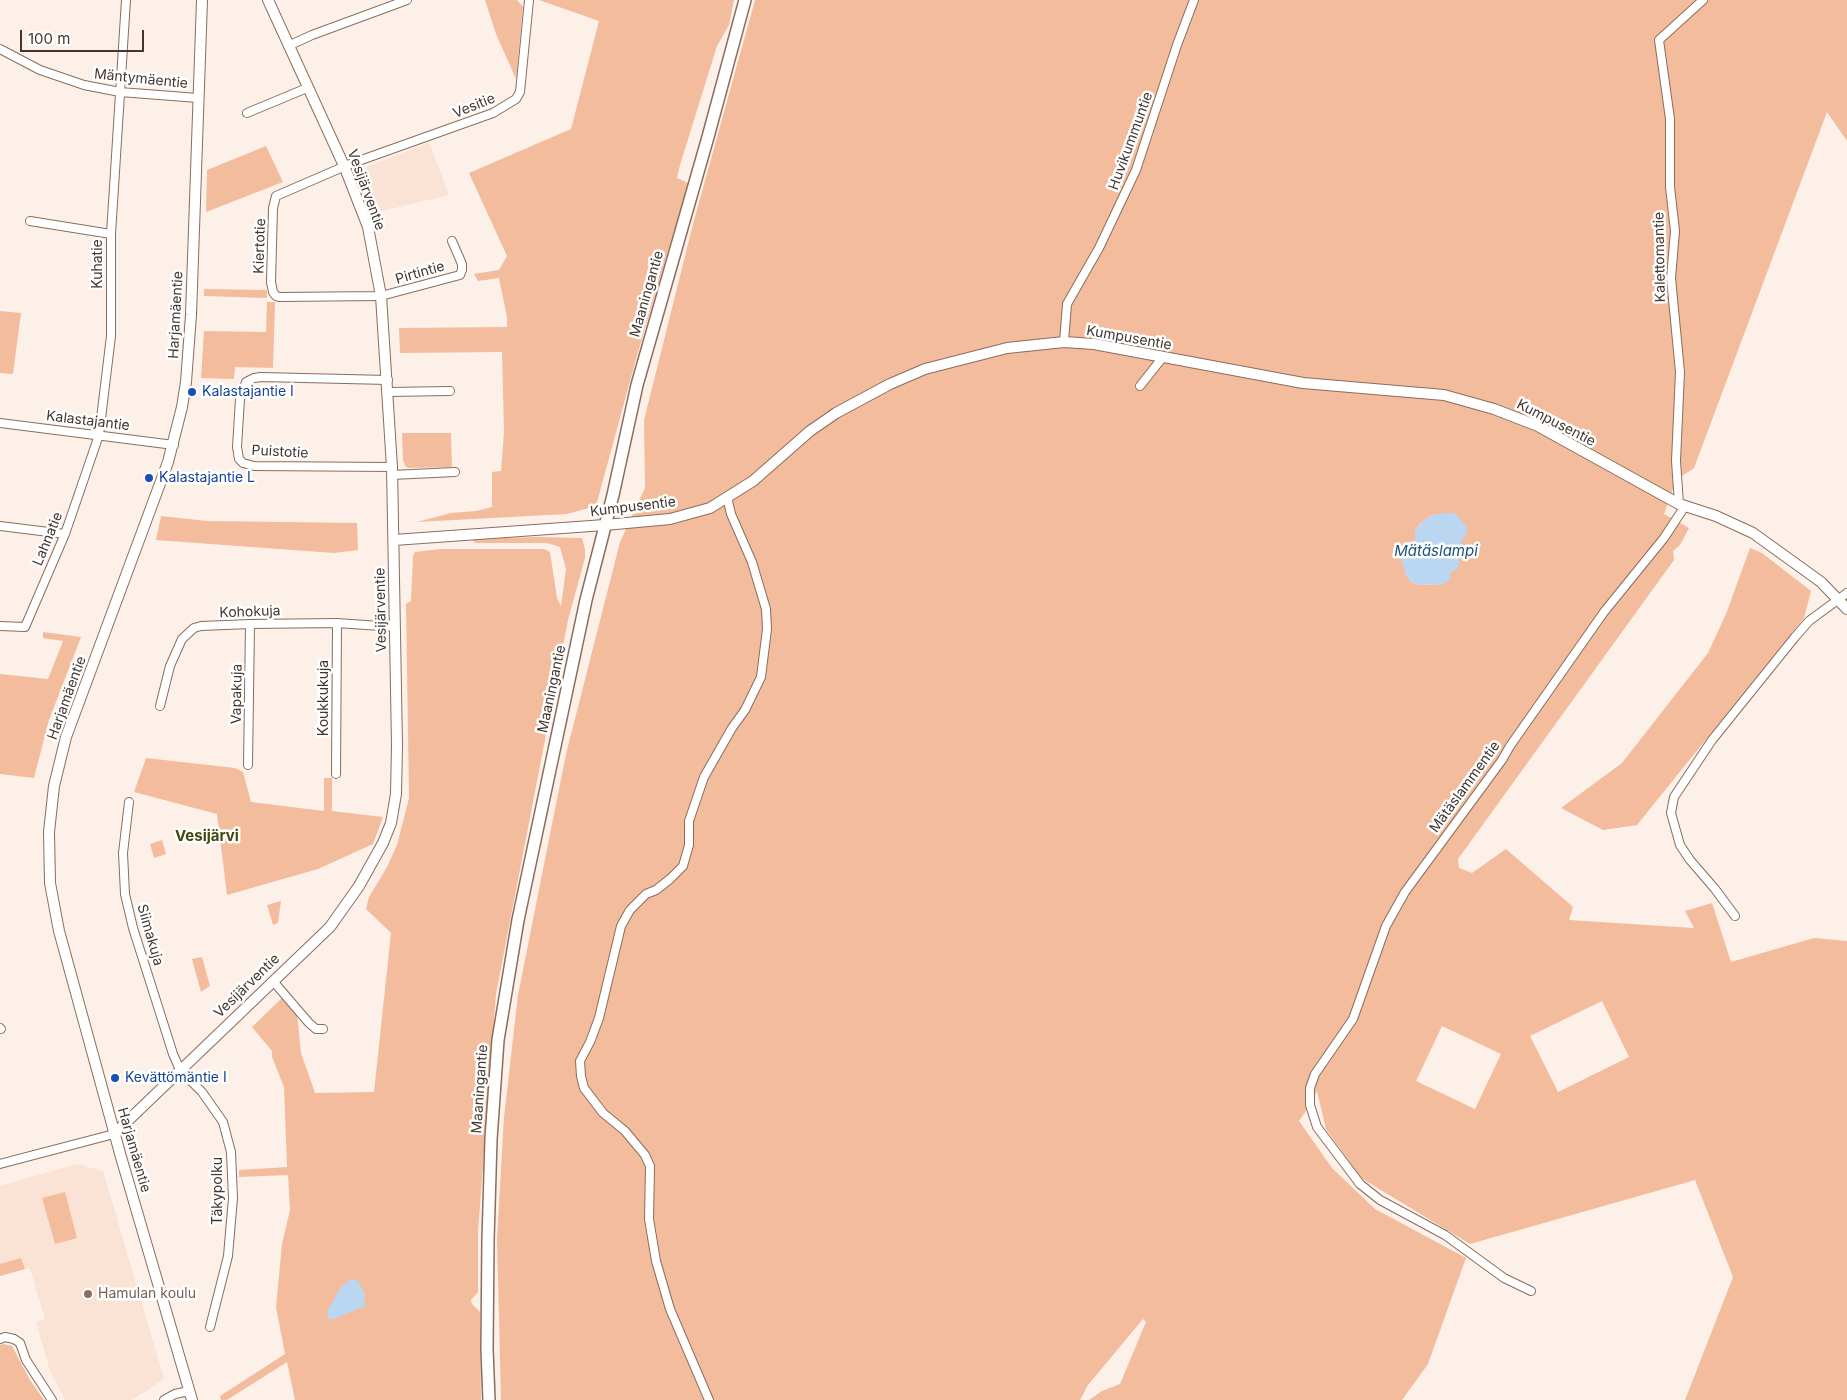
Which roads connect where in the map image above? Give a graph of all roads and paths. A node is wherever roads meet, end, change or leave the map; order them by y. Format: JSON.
{"nodes":[{"id":1,"x":126,"y":0,"type":"edge"},
{"id":2,"x":202,"y":0,"type":"edge"},
{"id":3,"x":268,"y":0,"type":"edge"},
{"id":4,"x":407,"y":0,"type":"edge"},
{"id":5,"x":529,"y":0,"type":"edge"},
{"id":6,"x":745,"y":0,"type":"edge"},
{"id":7,"x":1194,"y":0,"type":"edge"},
{"id":8,"x":1703,"y":0,"type":"edge"},
{"id":9,"x":288,"y":46,"type":"junction"},
{"id":10,"x":0,"y":49,"type":"edge"},
{"id":11,"x":307,"y":88,"type":"junction"},
{"id":12,"x":120,"y":92,"type":"junction"},
{"id":13,"x":198,"y":98,"type":"junction"},
{"id":14,"x":247,"y":113,"type":"dead end"},
{"id":15,"x":346,"y":168,"type":"junction"},
{"id":16,"x":30,"y":221,"type":"dead end"},
{"id":17,"x":111,"y":234,"type":"junction"},
{"id":18,"x":452,"y":241,"type":"dead end"},
{"id":19,"x":381,"y":296,"type":"junction"},
{"id":20,"x":1064,"y":342,"type":"junction"},
{"id":21,"x":1163,"y":357,"type":"junction"},
{"id":22,"x":388,"y":380,"type":"junction"},
{"id":23,"x":1140,"y":386,"type":"dead end"},
{"id":24,"x":450,"y":391,"type":"dead end"},
{"id":25,"x":388,"y":392,"type":"junction"},
{"id":26,"x":0,"y":423,"type":"edge"},
{"id":27,"x":99,"y":435,"type":"junction"},
{"id":28,"x":174,"y":445,"type":"junction"},
{"id":29,"x":392,"y":471,"type":"junction"},
{"id":30,"x":455,"y":472,"type":"dead end"},
{"id":31,"x":727,"y":497,"type":"junction"},
{"id":32,"x":1682,"y":505,"type":"junction"},
{"id":33,"x":605,"y":525,"type":"junction"},
{"id":34,"x":0,"y":526,"type":"edge"},
{"id":35,"x":65,"y":534,"type":"junction"},
{"id":36,"x":394,"y":540,"type":"junction"},
{"id":37,"x":1843,"y":596,"type":"edge"},
{"id":38,"x":1847,"y":609,"type":"edge"},
{"id":39,"x":337,"y":623,"type":"junction"},
{"id":40,"x":250,"y":624,"type":"junction"},
{"id":41,"x":0,"y":626,"type":"edge"},
{"id":42,"x":395,"y":627,"type":"junction"},
{"id":43,"x":160,"y":706,"type":"dead end"},
{"id":44,"x":248,"y":765,"type":"dead end"},
{"id":45,"x":336,"y":774,"type":"dead end"},
{"id":46,"x":130,"y":802,"type":"dead end"},
{"id":47,"x":1735,"y":916,"type":"dead end"},
{"id":48,"x":273,"y":980,"type":"junction"},
{"id":49,"x":323,"y":1030,"type":"dead end"},
{"id":50,"x":180,"y":1070,"type":"junction"},
{"id":51,"x":114,"y":1134,"type":"junction"},
{"id":52,"x":0,"y":1164,"type":"edge"},
{"id":53,"x":1532,"y":1291,"type":"dead end"},
{"id":54,"x":210,"y":1326,"type":"dead end"},
{"id":55,"x":0,"y":1339,"type":"edge"},
{"id":56,"x":190,"y":1395,"type":"edge"},
{"id":57,"x":52,"y":1400,"type":"edge"},
{"id":58,"x":164,"y":1400,"type":"edge"},
{"id":59,"x":489,"y":1400,"type":"edge"},
{"id":60,"x":709,"y":1400,"type":"edge"}],
"edges":[{"from":1,"to":12,"type":"street","name":"Kuhatie"},
{"from":2,"to":13,"type":"street","name":"Harjamäentie"},
{"from":3,"to":9,"type":"street","name":"Vesijärventie"},
{"from":4,"to":9,"type":"street"},
{"from":5,"to":15,"type":"street","name":"Vesitie"},
{"from":6,"to":33,"type":"main road","name":"Maaningantie"},
{"from":7,"to":20,"type":"street","name":"Huvikummuntie"},
{"from":8,"to":32,"type":"street","name":"Kalettomantie"},
{"from":9,"to":11,"type":"street","name":"Vesijärventie"},
{"from":10,"to":12,"type":"street","name":"Mäntymäentie"},
{"from":11,"to":14,"type":"street"},
{"from":11,"to":15,"type":"street","name":"Vesijärventie"},
{"from":12,"to":13,"type":"street","name":"Mäntymäentie"},
{"from":12,"to":17,"type":"street","name":"Kuhatie"},
{"from":13,"to":28,"type":"street","name":"Harjamäentie"},
{"from":15,"to":19,"type":"street","name":"Vesijärventie"},
{"from":15,"to":19,"type":"street","name":"Kiertotie"},
{"from":16,"to":17,"type":"street"},
{"from":17,"to":27,"type":"street","name":"Kuhatie"},
{"from":18,"to":19,"type":"street","name":"Pirtintie"},
{"from":19,"to":22,"type":"street","name":"Vesijärventie"},
{"from":20,"to":21,"type":"street","name":"Kumpusentie"},
{"from":20,"to":31,"type":"street","name":"Kumpusentie"},
{"from":21,"to":23,"type":"street"},
{"from":21,"to":32,"type":"street","name":"Kumpusentie"},
{"from":22,"to":25,"type":"street","name":"Vesijärventie"},
{"from":22,"to":29,"type":"street","name":"Puistotie"},
{"from":24,"to":25,"type":"street"},
{"from":25,"to":29,"type":"street","name":"Vesijärventie"},
{"from":26,"to":27,"type":"street","name":"Kalastajantie"},
{"from":27,"to":28,"type":"street","name":"Kalastajantie"},
{"from":27,"to":35,"type":"street","name":"Lahnatie"},
{"from":28,"to":51,"type":"street","name":"Harjamäentie"},
{"from":29,"to":30,"type":"street"},
{"from":29,"to":36,"type":"street","name":"Vesijärventie"},
{"from":31,"to":33,"type":"street","name":"Kumpusentie"},
{"from":31,"to":60,"type":"street"},
{"from":32,"to":37,"type":"street","name":"Kumpusentie"},
{"from":32,"to":53,"type":"street","name":"Mätäslammentie"},
{"from":33,"to":36,"type":"street","name":"Kumpusentie"},
{"from":33,"to":59,"type":"main road","name":"Maaningantie"},
{"from":34,"to":35,"type":"street"},
{"from":35,"to":41,"type":"street","name":"Lahnatie"},
{"from":36,"to":42,"type":"street","name":"Vesijärventie"},
{"from":37,"to":38,"type":"street","name":"Kumpusentie"},
{"from":37,"to":47,"type":"street"},
{"from":39,"to":40,"type":"street","name":"Kohokuja"},
{"from":39,"to":42,"type":"street","name":"Kohokuja"},
{"from":39,"to":45,"type":"street","name":"Koukkukuja"},
{"from":40,"to":43,"type":"street","name":"Kohokuja"},
{"from":40,"to":44,"type":"street","name":"Vapakuja"},
{"from":42,"to":48,"type":"street","name":"Vesijärventie"},
{"from":46,"to":50,"type":"street","name":"Siimakuja"},
{"from":48,"to":49,"type":"street"},
{"from":48,"to":50,"type":"street","name":"Vesijärventie"},
{"from":50,"to":51,"type":"street","name":"Vesijärventie"},
{"from":50,"to":54,"type":"street","name":"Täkypolku"},
{"from":51,"to":52,"type":"street"},
{"from":51,"to":56,"type":"street","name":"Harjamäentie"},
{"from":55,"to":57,"type":"street"},
{"from":56,"to":58,"type":"street"}]}
